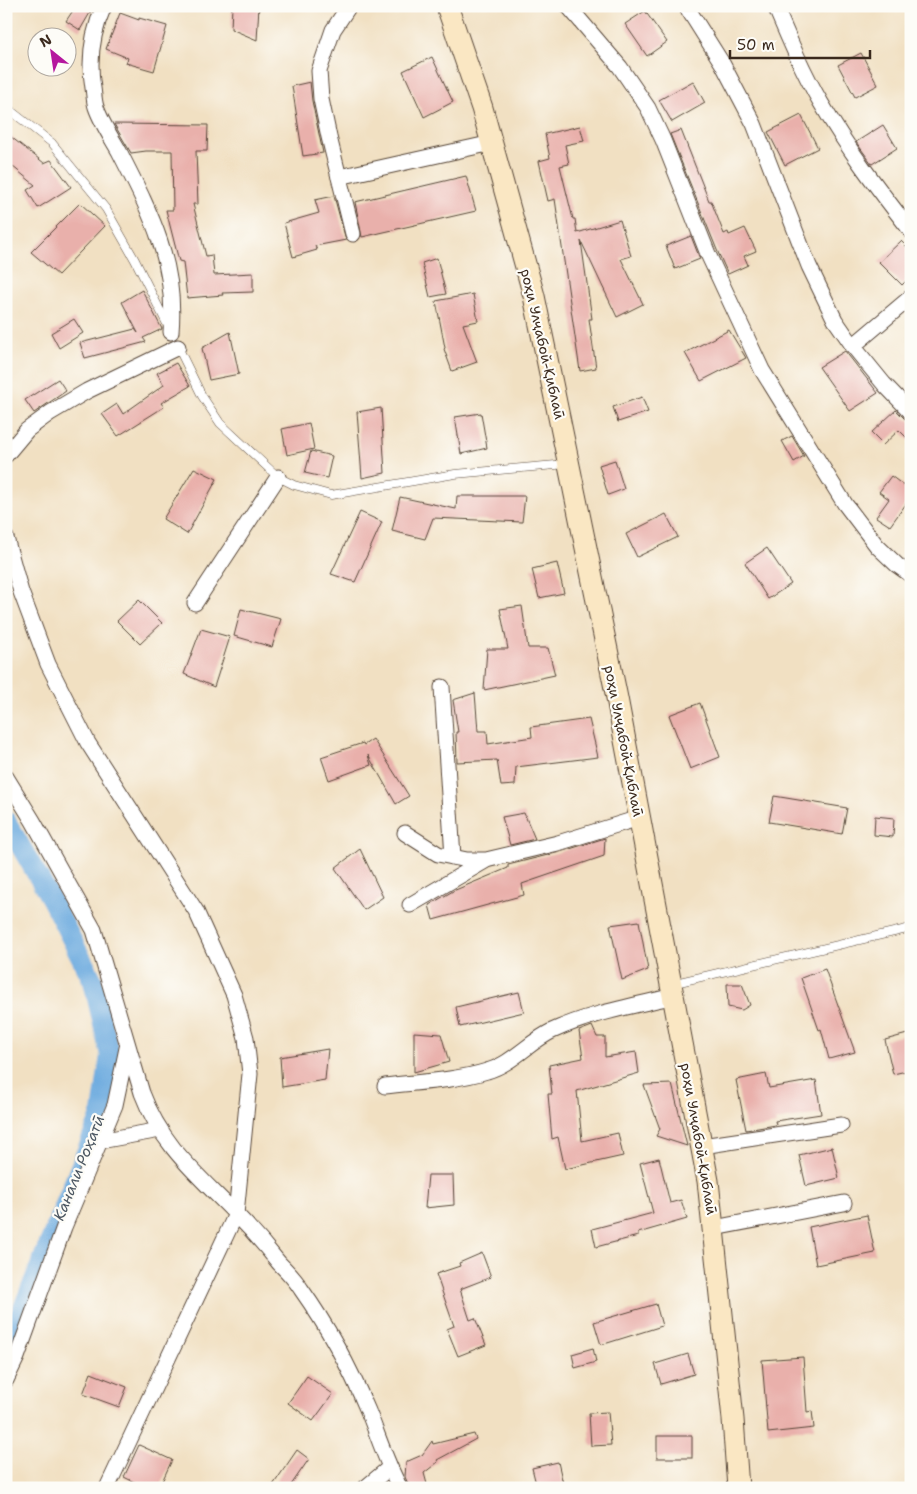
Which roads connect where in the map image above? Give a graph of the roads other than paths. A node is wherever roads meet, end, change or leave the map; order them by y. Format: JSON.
{"nodes":[{"id":1,"x":104,"y":6,"type":"edge"},
{"id":2,"x":349,"y":6,"type":"edge"},
{"id":3,"x":447,"y":6,"type":"edge"},
{"id":4,"x":568,"y":6,"type":"edge"},
{"id":5,"x":686,"y":6,"type":"edge"},
{"id":6,"x":775,"y":6,"type":"edge"},
{"id":7,"x":6,"y":106,"type":"edge"},
{"id":8,"x":492,"y":142,"type":"junction"},
{"id":9,"x":339,"y":177,"type":"junction"},
{"id":10,"x":911,"y":231,"type":"edge"},
{"id":11,"x":353,"y":234,"type":"dead end"},
{"id":12,"x":911,"y":297,"type":"edge"},
{"id":13,"x":171,"y":332,"type":"junction"},
{"id":14,"x":853,"y":346,"type":"junction"},
{"id":15,"x":178,"y":347,"type":"junction"},
{"id":16,"x":911,"y":412,"type":"edge"},
{"id":17,"x":6,"y":455,"type":"edge"},
{"id":18,"x":570,"y":464,"type":"junction"},
{"id":19,"x":278,"y":477,"type":"junction"},
{"id":20,"x":6,"y":538,"type":"edge"},
{"id":21,"x":911,"y":575,"type":"edge"},
{"id":22,"x":195,"y":603,"type":"dead end"},
{"id":23,"x":442,"y":687,"type":"dead end"},
{"id":24,"x":6,"y":777,"type":"edge"},
{"id":25,"x":639,"y":818,"type":"junction"},
{"id":26,"x":405,"y":833,"type":"dead end"},
{"id":27,"x":453,"y":857,"type":"junction"},
{"id":28,"x":486,"y":860,"type":"junction"},
{"id":29,"x":410,"y":905,"type":"dead end"},
{"id":30,"x":911,"y":928,"type":"edge"},
{"id":31,"x":673,"y":990,"type":"junction"},
{"id":32,"x":128,"y":1044,"type":"junction"},
{"id":33,"x":385,"y":1086,"type":"dead end"},
{"id":34,"x":841,"y":1125,"type":"dead end"},
{"id":35,"x":160,"y":1130,"type":"junction"},
{"id":36,"x":100,"y":1141,"type":"junction"},
{"id":37,"x":702,"y":1146,"type":"junction"},
{"id":38,"x":844,"y":1204,"type":"dead end"},
{"id":39,"x":236,"y":1214,"type":"junction"},
{"id":40,"x":714,"y":1228,"type":"junction"},
{"id":41,"x":6,"y":1380,"type":"edge"},
{"id":42,"x":389,"y":1468,"type":"junction"},
{"id":43,"x":107,"y":1488,"type":"edge"},
{"id":44,"x":365,"y":1488,"type":"edge"},
{"id":45,"x":400,"y":1488,"type":"edge"},
{"id":46,"x":738,"y":1488,"type":"edge"}],
"edges":[{"from":1,"to":13,"type":"street"},
{"from":2,"to":9,"type":"street"},
{"from":3,"to":8,"type":"street","name":"роҳи Улҷабой-Қиблаӣ"},
{"from":4,"to":21,"type":"street"},
{"from":5,"to":14,"type":"street"},
{"from":6,"to":10,"type":"street"},
{"from":7,"to":13,"type":"lane"},
{"from":8,"to":9,"type":"street"},
{"from":8,"to":18,"type":"street","name":"роҳи Улҷабой-Қиблаӣ"},
{"from":9,"to":11,"type":"street"},
{"from":12,"to":14,"type":"street"},
{"from":13,"to":15,"type":"lane"},
{"from":14,"to":16,"type":"street"},
{"from":15,"to":17,"type":"street"},
{"from":15,"to":19,"type":"lane"},
{"from":18,"to":19,"type":"lane"},
{"from":18,"to":25,"type":"street","name":"роҳи Улҷабой-Қиблаӣ"},
{"from":19,"to":22,"type":"street"},
{"from":20,"to":39,"type":"street"},
{"from":23,"to":27,"type":"street"},
{"from":24,"to":32,"type":"street"},
{"from":25,"to":28,"type":"street"},
{"from":25,"to":31,"type":"street","name":"роҳи Улҷабой-Қиблаӣ"},
{"from":26,"to":27,"type":"street"},
{"from":27,"to":28,"type":"street"},
{"from":28,"to":29,"type":"street"},
{"from":30,"to":31,"type":"lane"},
{"from":31,"to":33,"type":"street"},
{"from":31,"to":37,"type":"street","name":"роҳи Улҷабой-Қиблаӣ"},
{"from":32,"to":35,"type":"street"},
{"from":32,"to":36,"type":"street"},
{"from":34,"to":37,"type":"street"},
{"from":35,"to":36,"type":"street"},
{"from":35,"to":39,"type":"street"},
{"from":36,"to":41,"type":"street"},
{"from":37,"to":40,"type":"street","name":"роҳи Улҷабой-Қиблаӣ"},
{"from":38,"to":40,"type":"street"},
{"from":39,"to":42,"type":"street"},
{"from":39,"to":43,"type":"street"},
{"from":40,"to":46,"type":"street","name":"роҳи Улҷабой-Қиблаӣ"},
{"from":42,"to":44,"type":"street"},
{"from":42,"to":45,"type":"street"}]}
